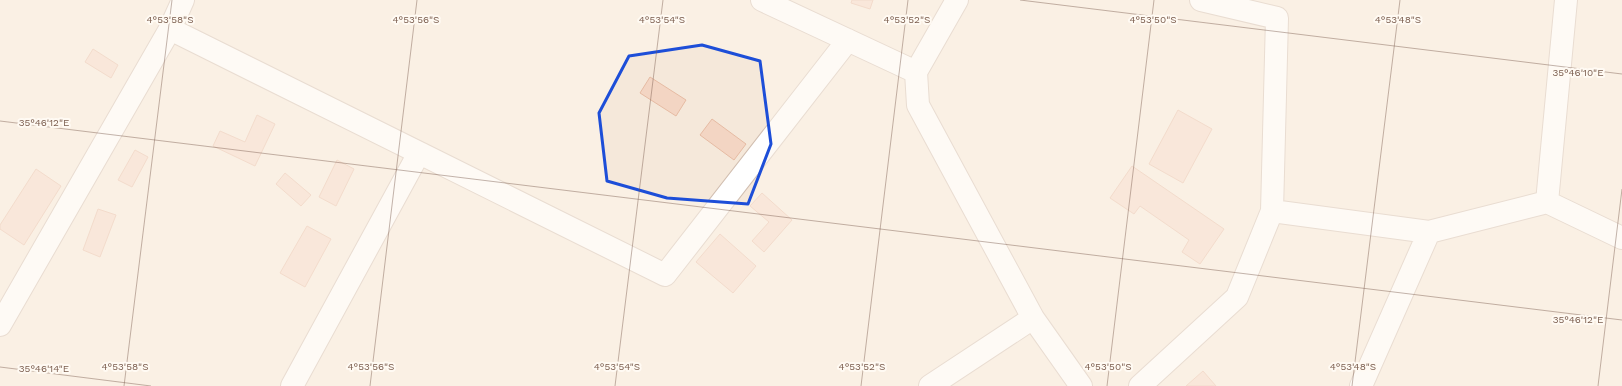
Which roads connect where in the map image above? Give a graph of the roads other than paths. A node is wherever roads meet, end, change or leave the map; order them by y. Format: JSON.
{"nodes":[{"id":1,"x":183,"y":0,"type":"edge"},
{"id":2,"x":762,"y":0,"type":"edge"},
{"id":3,"x":957,"y":0,"type":"edge"},
{"id":4,"x":1201,"y":0,"type":"edge"},
{"id":5,"x":1566,"y":0,"type":"edge"},
{"id":6,"x":1277,"y":9,"type":"edge"},
{"id":7,"x":170,"y":29,"type":"junction"},
{"id":8,"x":848,"y":40,"type":"junction"},
{"id":9,"x":916,"y":72,"type":"junction"},
{"id":10,"x":419,"y":152,"type":"junction"},
{"id":11,"x":1548,"y":202,"type":"junction"},
{"id":12,"x":1272,"y":211,"type":"junction"},
{"id":13,"x":1429,"y":232,"type":"junction"},
{"id":14,"x":1622,"y":238,"type":"edge"},
{"id":15,"x":1033,"y":318,"type":"junction"},
{"id":16,"x":0,"y":325,"type":"edge"},
{"id":17,"x":292,"y":386,"type":"edge"},
{"id":18,"x":930,"y":386,"type":"edge"},
{"id":19,"x":1080,"y":386,"type":"edge"},
{"id":20,"x":1140,"y":386,"type":"edge"},
{"id":21,"x":1361,"y":386,"type":"edge"}],
"edges":[{"from":1,"to":7,"type":"street"},
{"from":2,"to":8,"type":"street"},
{"from":3,"to":9,"type":"street"},
{"from":4,"to":6,"type":"street"},
{"from":5,"to":11,"type":"street"},
{"from":6,"to":12,"type":"street"},
{"from":7,"to":10,"type":"street"},
{"from":7,"to":16,"type":"street"},
{"from":8,"to":9,"type":"street"},
{"from":8,"to":10,"type":"street"},
{"from":9,"to":15,"type":"street"},
{"from":10,"to":17,"type":"street"},
{"from":11,"to":13,"type":"street"},
{"from":11,"to":14,"type":"street"},
{"from":12,"to":13,"type":"street"},
{"from":12,"to":20,"type":"street"},
{"from":13,"to":21,"type":"street"},
{"from":15,"to":18,"type":"street"},
{"from":15,"to":19,"type":"street"}]}
